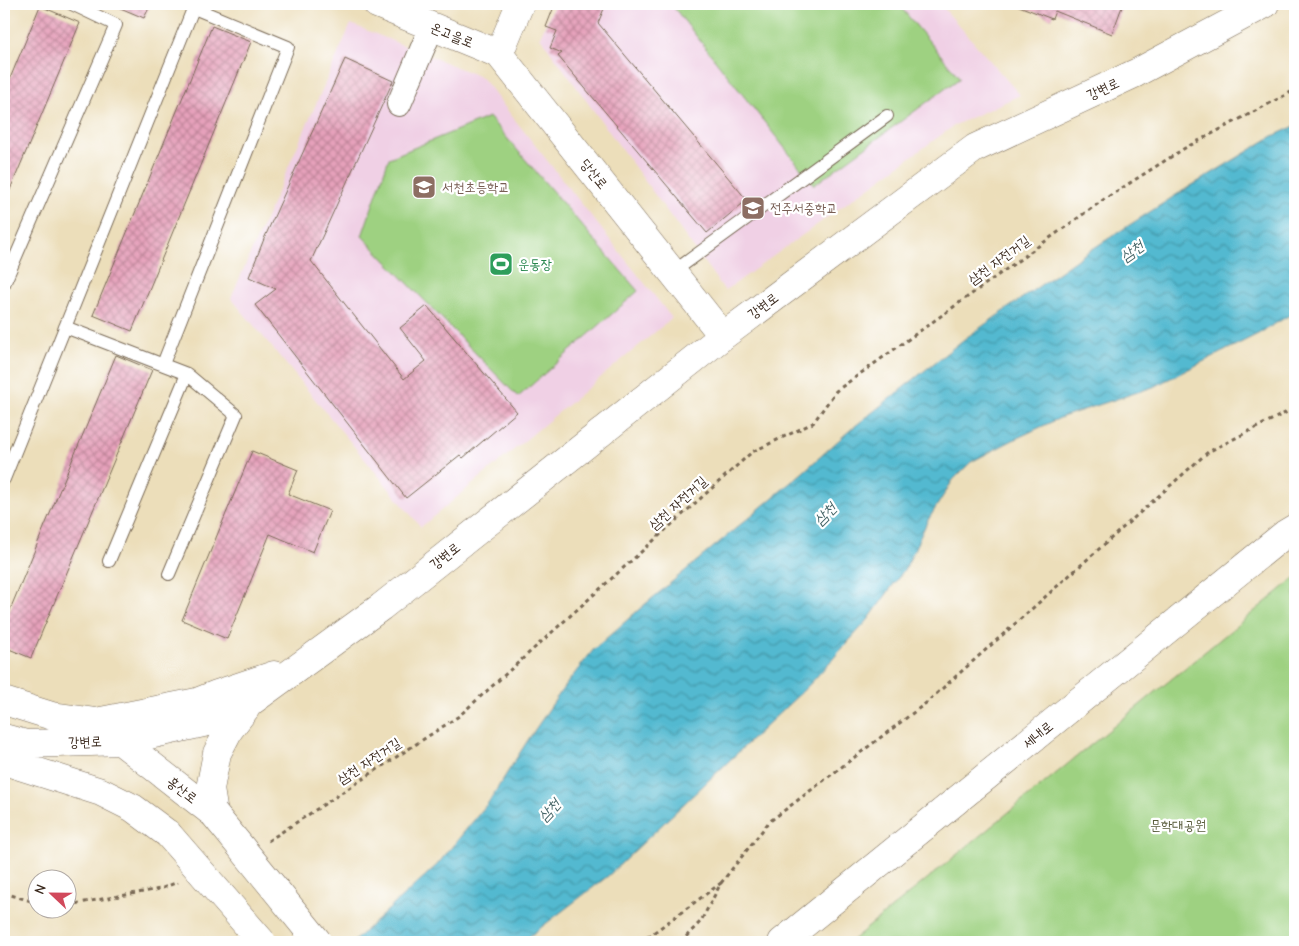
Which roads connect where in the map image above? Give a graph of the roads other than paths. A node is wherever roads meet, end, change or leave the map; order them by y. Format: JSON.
{"nodes":[{"id":1,"x":72,"y":4,"type":"edge"},
{"id":2,"x":377,"y":4,"type":"edge"},
{"id":3,"x":520,"y":4,"type":"edge"},
{"id":4,"x":1265,"y":4,"type":"edge"},
{"id":5,"x":194,"y":6,"type":"edge"},
{"id":6,"x":432,"y":26,"type":"junction"},
{"id":7,"x":499,"y":54,"type":"junction"},
{"id":8,"x":399,"y":104,"type":"dead end"},
{"id":9,"x":887,"y":116,"type":"dead end"},
{"id":10,"x":673,"y":272,"type":"junction"},
{"id":11,"x":4,"y":284,"type":"edge"},
{"id":12,"x":65,"y":327,"type":"junction"},
{"id":13,"x":723,"y":336,"type":"junction"},
{"id":14,"x":163,"y":364,"type":"junction"},
{"id":15,"x":187,"y":374,"type":"junction"},
{"id":16,"x":4,"y":479,"type":"edge"},
{"id":17,"x":1295,"y":528,"type":"edge"},
{"id":18,"x":109,"y":560,"type":"dead end"},
{"id":19,"x":169,"y":574,"type":"dead end"},
{"id":20,"x":299,"y":667,"type":"junction"},
{"id":21,"x":4,"y":701,"type":"edge"},
{"id":22,"x":252,"y":701,"type":"junction"},
{"id":23,"x":96,"y":722,"type":"junction"},
{"id":24,"x":4,"y":738,"type":"edge"},
{"id":25,"x":122,"y":741,"type":"junction"},
{"id":26,"x":4,"y":761,"type":"edge"},
{"id":27,"x":214,"y":814,"type":"junction"},
{"id":28,"x":262,"y":942,"type":"edge"},
{"id":29,"x":318,"y":942,"type":"edge"},
{"id":30,"x":782,"y":942,"type":"edge"}],
"edges":[{"from":1,"to":11,"type":"lane"},
{"from":2,"to":6,"type":"street","name":"온고을로"},
{"from":3,"to":7,"type":"street"},
{"from":4,"to":13,"type":"street","name":"강변로"},
{"from":5,"to":12,"type":"lane"},
{"from":5,"to":14,"type":"lane"},
{"from":6,"to":7,"type":"street","name":"온고을로"},
{"from":6,"to":8,"type":"street"},
{"from":7,"to":10,"type":"street","name":"당산로"},
{"from":9,"to":10,"type":"lane"},
{"from":10,"to":13,"type":"street","name":"당산로"},
{"from":12,"to":14,"type":"lane"},
{"from":12,"to":16,"type":"lane"},
{"from":13,"to":20,"type":"street","name":"강변로"},
{"from":14,"to":15,"type":"lane"},
{"from":15,"to":18,"type":"lane"},
{"from":15,"to":19,"type":"lane"},
{"from":17,"to":30,"type":"street","name":"세내로"},
{"from":20,"to":22,"type":"street","name":"강변로"},
{"from":20,"to":23,"type":"street","name":"강변로"},
{"from":21,"to":23,"type":"street","name":"홍산로"},
{"from":22,"to":25,"type":"street","name":"강변로"},
{"from":22,"to":27,"type":"street"},
{"from":23,"to":25,"type":"street","name":"홍산로"},
{"from":24,"to":25,"type":"street","name":"강변로"},
{"from":25,"to":27,"type":"street","name":"홍산로"},
{"from":26,"to":28,"type":"street","bridge":true},
{"from":27,"to":29,"type":"street","name":"홍산로","bridge":true}]}
